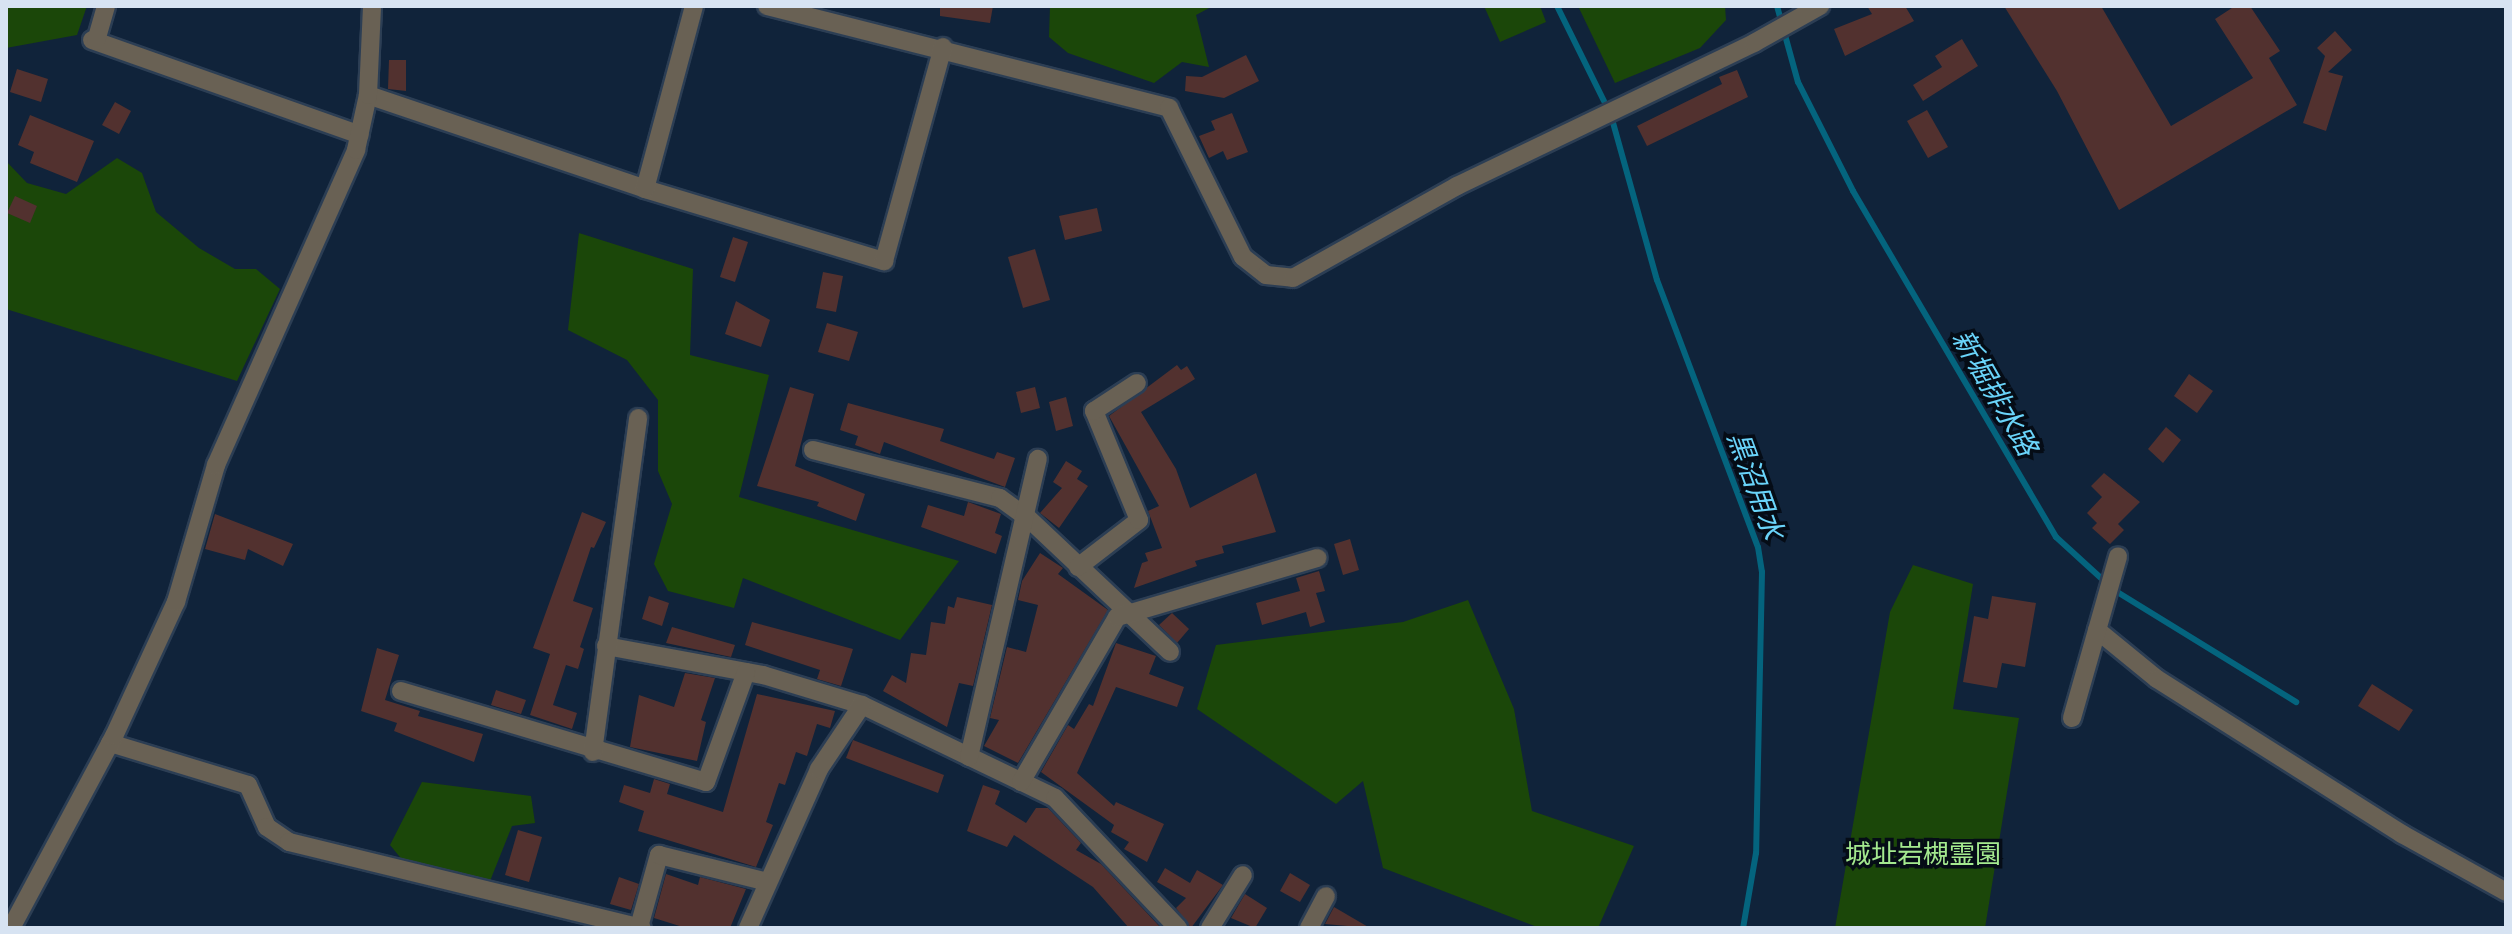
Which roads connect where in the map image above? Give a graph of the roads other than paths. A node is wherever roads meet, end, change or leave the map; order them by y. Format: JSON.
{"nodes":[{"id":1,"x":106,"y":6,"type":"edge"},
{"id":2,"x":372,"y":6,"type":"edge"},
{"id":3,"x":694,"y":6,"type":"edge"},
{"id":4,"x":767,"y":6,"type":"edge"},
{"id":5,"x":1818,"y":8,"type":"edge"},
{"id":6,"x":825,"y":13,"type":"edge"},
{"id":7,"x":943,"y":47,"type":"junction"},
{"id":8,"x":368,"y":95,"type":"junction"},
{"id":9,"x":360,"y":135,"type":"junction"},
{"id":10,"x":645,"y":189,"type":"junction"},
{"id":11,"x":1137,"y":383,"type":"dead end"},
{"id":12,"x":638,"y":418,"type":"dead end"},
{"id":13,"x":813,"y":450,"type":"dead end"},
{"id":14,"x":1038,"y":459,"type":"dead end"},
{"id":15,"x":1028,"y":518,"type":"junction"},
{"id":16,"x":2118,"y":556,"type":"dead end"},
{"id":17,"x":1318,"y":558,"type":"dead end"},
{"id":18,"x":1078,"y":567,"type":"junction"},
{"id":19,"x":1128,"y":614,"type":"junction"},
{"id":20,"x":2097,"y":630,"type":"junction"},
{"id":21,"x":606,"y":646,"type":"junction"},
{"id":22,"x":1170,"y":652,"type":"dead end"},
{"id":23,"x":746,"y":672,"type":"junction"},
{"id":24,"x":401,"y":691,"type":"dead end"},
{"id":25,"x":862,"y":705,"type":"junction"},
{"id":26,"x":2072,"y":718,"type":"dead end"},
{"id":27,"x":110,"y":743,"type":"junction"},
{"id":28,"x":593,"y":752,"type":"junction"},
{"id":29,"x":969,"y":757,"type":"junction"},
{"id":30,"x":1021,"y":782,"type":"junction"},
{"id":31,"x":1243,"y":875,"type":"dead end"},
{"id":32,"x":768,"y":882,"type":"junction"},
{"id":33,"x":2506,"y":892,"type":"edge"},
{"id":34,"x":1326,"y":896,"type":"dead end"},
{"id":35,"x":11,"y":928,"type":"edge"},
{"id":36,"x":640,"y":928,"type":"edge"},
{"id":37,"x":748,"y":928,"type":"edge"},
{"id":38,"x":1178,"y":928,"type":"edge"},
{"id":39,"x":1210,"y":928,"type":"edge"},
{"id":40,"x":1309,"y":928,"type":"edge"}],
"edges":[{"from":1,"to":9,"type":"street"},
{"from":2,"to":8,"type":"street"},
{"from":3,"to":10,"type":"street"},
{"from":4,"to":6,"type":"street"},
{"from":5,"to":7,"type":"street"},
{"from":6,"to":7,"type":"street"},
{"from":7,"to":10,"type":"street"},
{"from":8,"to":9,"type":"street"},
{"from":8,"to":10,"type":"street"},
{"from":9,"to":27,"type":"street"},
{"from":11,"to":18,"type":"street"},
{"from":12,"to":21,"type":"street"},
{"from":13,"to":15,"type":"street"},
{"from":14,"to":15,"type":"street"},
{"from":15,"to":18,"type":"street"},
{"from":15,"to":29,"type":"street"},
{"from":16,"to":20,"type":"street"},
{"from":17,"to":19,"type":"street"},
{"from":18,"to":19,"type":"street"},
{"from":19,"to":22,"type":"street"},
{"from":19,"to":30,"type":"street"},
{"from":20,"to":26,"type":"street"},
{"from":20,"to":33,"type":"street"},
{"from":21,"to":23,"type":"street"},
{"from":21,"to":28,"type":"street"},
{"from":23,"to":25,"type":"street"},
{"from":23,"to":28,"type":"street"},
{"from":24,"to":28,"type":"street"},
{"from":25,"to":29,"type":"street"},
{"from":25,"to":32,"type":"street"},
{"from":27,"to":35,"type":"street"},
{"from":27,"to":36,"type":"street"},
{"from":29,"to":30,"type":"street"},
{"from":30,"to":38,"type":"street"},
{"from":31,"to":39,"type":"street"},
{"from":32,"to":36,"type":"street"},
{"from":32,"to":37,"type":"street"},
{"from":34,"to":40,"type":"street"}]}
